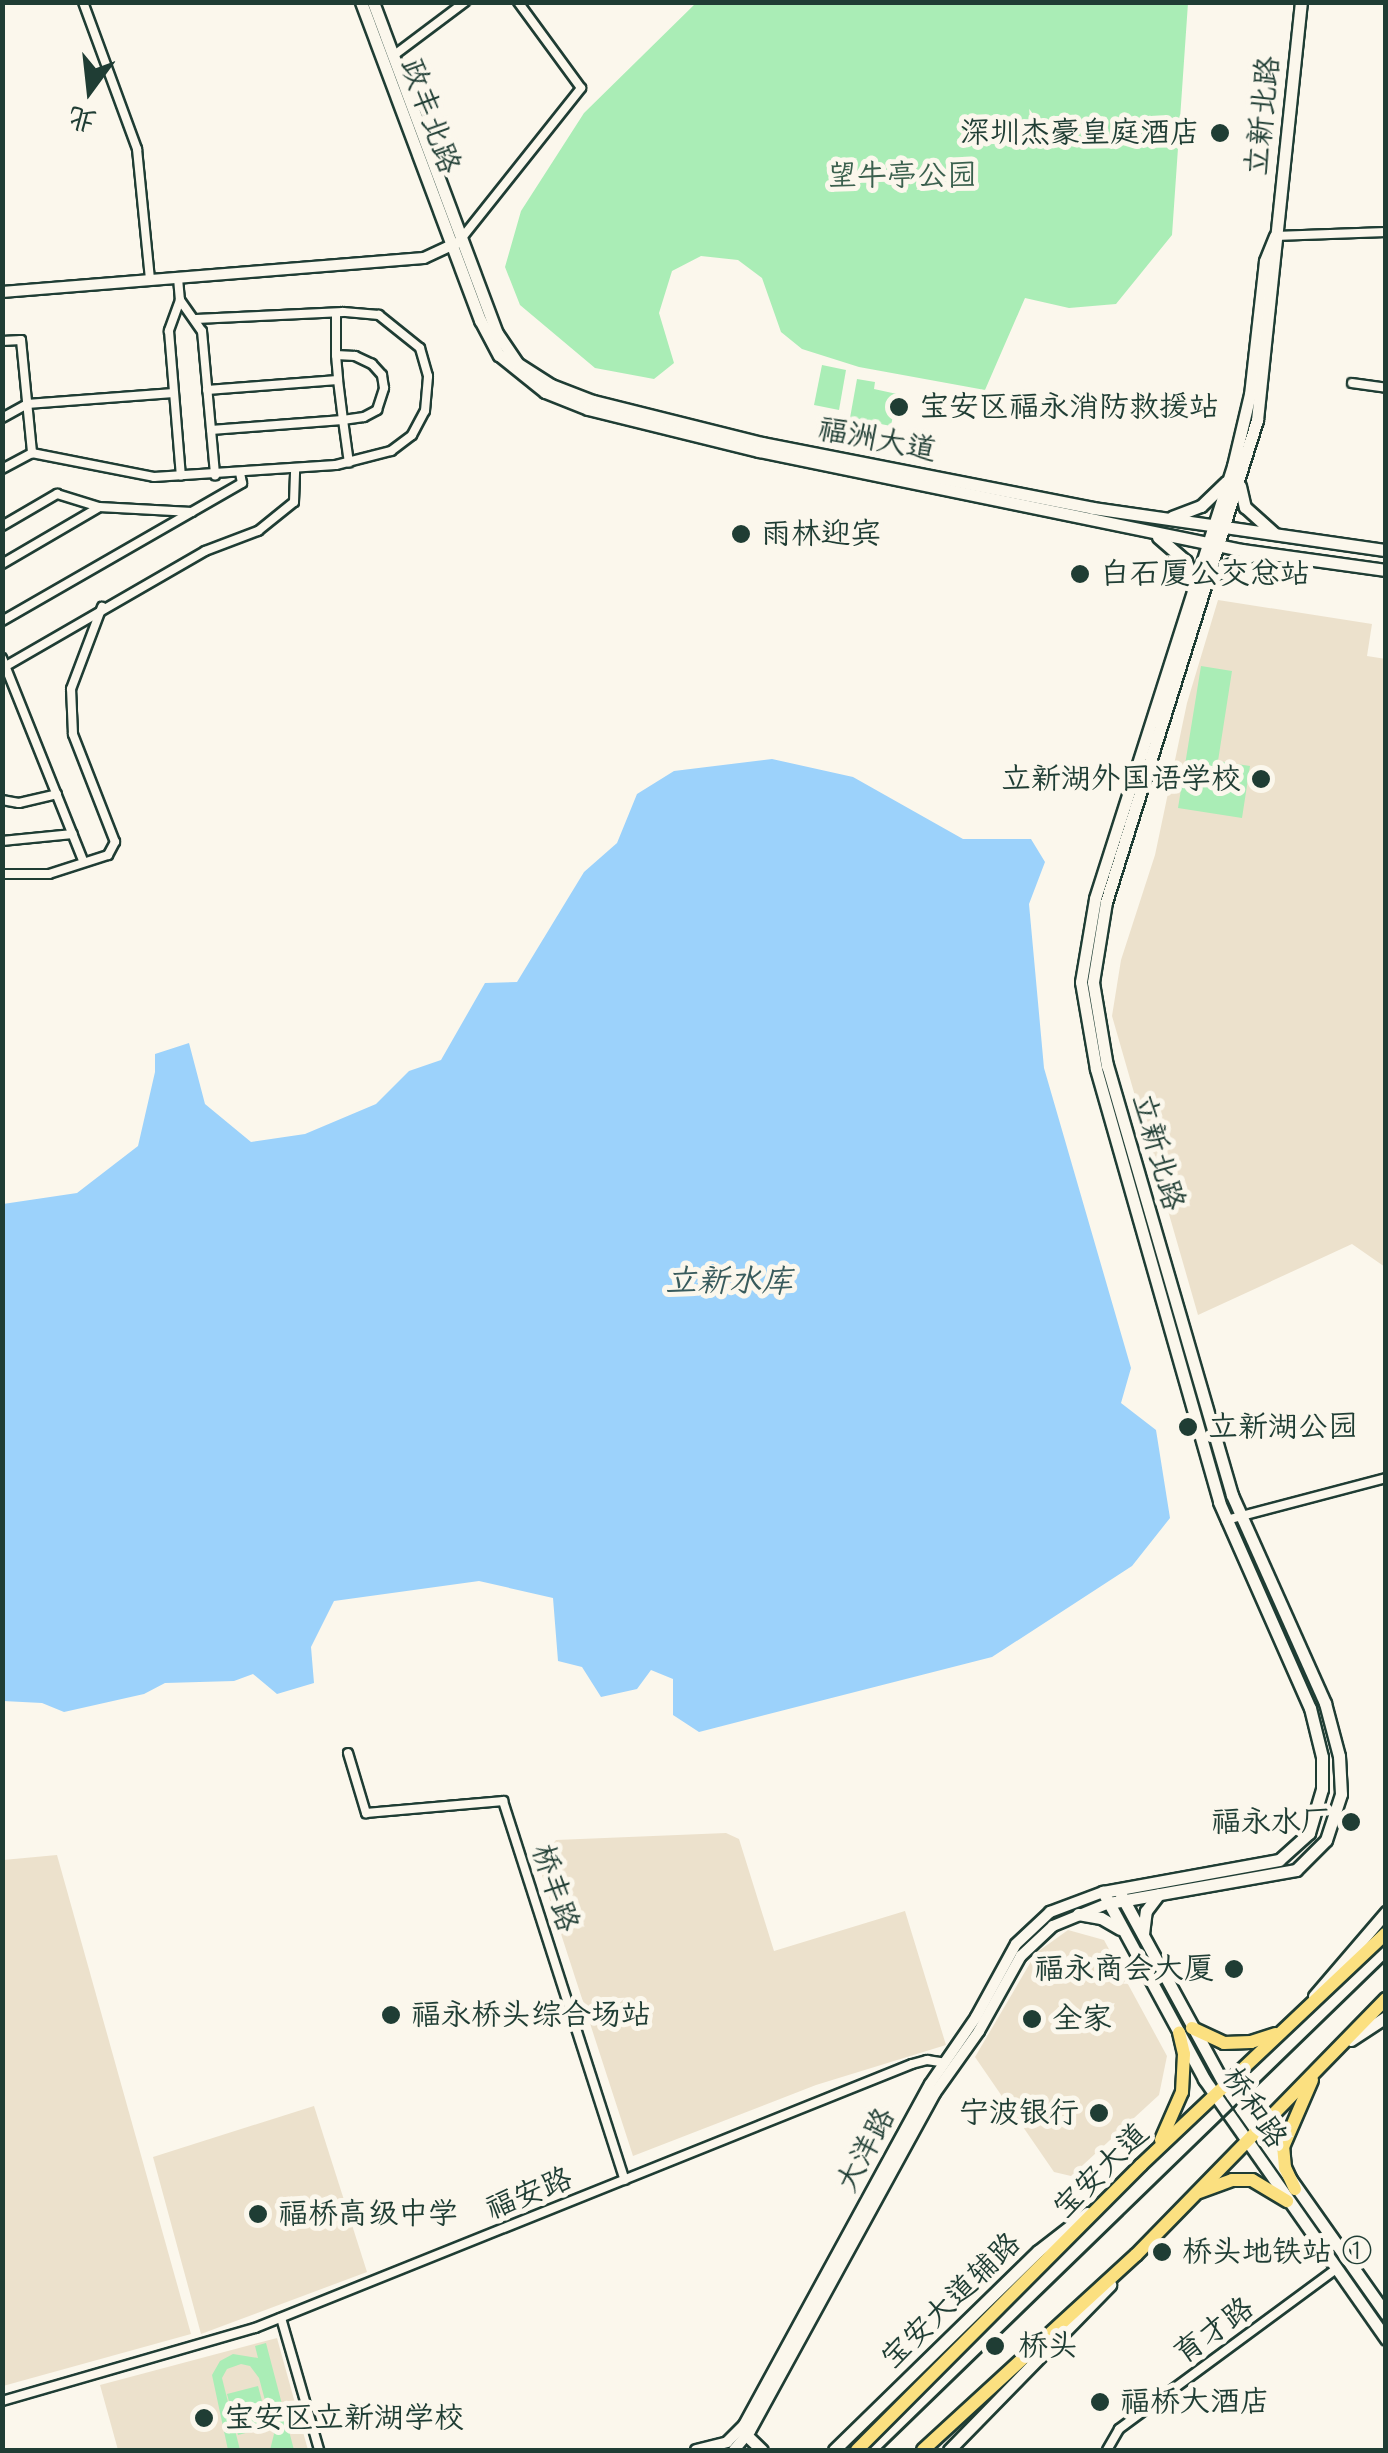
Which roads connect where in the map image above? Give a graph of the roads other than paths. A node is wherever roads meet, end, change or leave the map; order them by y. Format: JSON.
{"nodes":[{"id":1,"x":83,"y":2,"type":"edge"},
{"id":2,"x":361,"y":2,"type":"edge"},
{"id":3,"x":373,"y":2,"type":"edge"},
{"id":4,"x":465,"y":2,"type":"edge"},
{"id":5,"x":518,"y":2,"type":"edge"},
{"id":6,"x":1301,"y":2,"type":"edge"},
{"id":7,"x":393,"y":56,"type":"junction"},
{"id":8,"x":1386,"y":232,"type":"edge"},
{"id":9,"x":1276,"y":236,"type":"junction"},
{"id":10,"x":456,"y":243,"type":"junction"},
{"id":11,"x":178,"y":278,"type":"junction"},
{"id":12,"x":150,"y":280,"type":"junction"},
{"id":13,"x":2,"y":292,"type":"edge"},
{"id":14,"x":180,"y":300,"type":"junction"},
{"id":15,"x":336,"y":313,"type":"junction"},
{"id":16,"x":196,"y":318,"type":"junction"},
{"id":17,"x":2,"y":342,"type":"edge"},
{"id":18,"x":336,"y":356,"type":"junction"},
{"id":19,"x":338,"y":380,"type":"junction"},
{"id":20,"x":1352,"y":383,"type":"dead end"},
{"id":21,"x":1386,"y":388,"type":"edge"},
{"id":22,"x":208,"y":390,"type":"junction"},
{"id":23,"x":174,"y":393,"type":"junction"},
{"id":24,"x":28,"y":404,"type":"junction"},
{"id":25,"x":2,"y":418,"type":"edge"},
{"id":26,"x":344,"y":420,"type":"junction"},
{"id":27,"x":211,"y":430,"type":"junction"},
{"id":28,"x":32,"y":452,"type":"junction"},
{"id":29,"x":348,"y":463,"type":"junction"},
{"id":30,"x":2,"y":469,"type":"edge"},
{"id":31,"x":294,"y":469,"type":"junction"},
{"id":32,"x":240,"y":473,"type":"junction"},
{"id":33,"x":215,"y":475,"type":"junction"},
{"id":34,"x":181,"y":476,"type":"junction"},
{"id":35,"x":1236,"y":476,"type":"junction"},
{"id":36,"x":100,"y":508,"type":"junction"},
{"id":37,"x":192,"y":512,"type":"junction"},
{"id":38,"x":1160,"y":518,"type":"junction"},
{"id":39,"x":2,"y":526,"type":"edge"},
{"id":40,"x":1219,"y":528,"type":"junction"},
{"id":41,"x":1146,"y":531,"type":"junction"},
{"id":42,"x":1287,"y":538,"type":"junction"},
{"id":43,"x":1214,"y":545,"type":"junction"},
{"id":44,"x":1386,"y":550,"type":"edge"},
{"id":45,"x":1262,"y":553,"type":"junction"},
{"id":46,"x":2,"y":564,"type":"edge"},
{"id":47,"x":1386,"y":570,"type":"edge"},
{"id":48,"x":1199,"y":592,"type":"junction"},
{"id":49,"x":102,"y":607,"type":"junction"},
{"id":50,"x":2,"y":621,"type":"edge"},
{"id":51,"x":4,"y":662,"type":"edge"},
{"id":52,"x":57,"y":794,"type":"junction"},
{"id":53,"x":2,"y":800,"type":"edge"},
{"id":54,"x":72,"y":834,"type":"junction"},
{"id":55,"x":2,"y":841,"type":"edge"},
{"id":56,"x":83,"y":861,"type":"junction"},
{"id":57,"x":2,"y":874,"type":"edge"},
{"id":58,"x":1386,"y":1478,"type":"edge"},
{"id":59,"x":1240,"y":1516,"type":"junction"},
{"id":60,"x":1226,"y":1520,"type":"junction"},
{"id":61,"x":348,"y":1753,"type":"dead end"},
{"id":62,"x":1120,"y":1894,"type":"junction"},
{"id":63,"x":1159,"y":1894,"type":"junction"},
{"id":64,"x":1106,"y":1897,"type":"junction"},
{"id":65,"x":1386,"y":1912,"type":"edge"},
{"id":66,"x":1078,"y":1914,"type":"junction"},
{"id":67,"x":1386,"y":1934,"type":"edge"},
{"id":68,"x":1126,"y":1935,"type":"junction"},
{"id":69,"x":1144,"y":1938,"type":"junction"},
{"id":70,"x":1386,"y":1999,"type":"edge"},
{"id":71,"x":1299,"y":2015,"type":"junction"},
{"id":72,"x":1386,"y":2017,"type":"edge"},
{"id":73,"x":1185,"y":2030,"type":"junction"},
{"id":74,"x":1282,"y":2032,"type":"junction"},
{"id":75,"x":1332,"y":2054,"type":"junction"},
{"id":76,"x":949,"y":2065,"type":"junction"},
{"id":77,"x":1318,"y":2068,"type":"junction"},
{"id":78,"x":1220,"y":2091,"type":"junction"},
{"id":79,"x":1250,"y":2136,"type":"junction"},
{"id":80,"x":1141,"y":2165,"type":"junction"},
{"id":81,"x":625,"y":2180,"type":"junction"},
{"id":82,"x":1291,"y":2195,"type":"junction"},
{"id":83,"x":1111,"y":2196,"type":"junction"},
{"id":84,"x":1192,"y":2196,"type":"junction"},
{"id":85,"x":1136,"y":2255,"type":"junction"},
{"id":86,"x":1335,"y":2270,"type":"junction"},
{"id":87,"x":1386,"y":2314,"type":"edge"},
{"id":88,"x":281,"y":2318,"type":"junction"},
{"id":89,"x":1386,"y":2339,"type":"edge"},
{"id":90,"x":2,"y":2401,"type":"edge"},
{"id":91,"x":742,"y":2440,"type":"edge"},
{"id":92,"x":318,"y":2450,"type":"edge"},
{"id":93,"x":696,"y":2450,"type":"edge"},
{"id":94,"x":762,"y":2450,"type":"edge"},
{"id":95,"x":834,"y":2450,"type":"edge"},
{"id":96,"x":857,"y":2450,"type":"edge"},
{"id":97,"x":923,"y":2450,"type":"edge"},
{"id":98,"x":949,"y":2450,"type":"edge"},
{"id":99,"x":1107,"y":2450,"type":"edge"}],
"edges":[{"from":1,"to":12,"type":"street"},
{"from":2,"to":10,"type":"main road","name":"政丰北路"},
{"from":3,"to":7,"type":"main road","name":"政丰北路"},
{"from":4,"to":7,"type":"street"},
{"from":5,"to":10,"type":"street"},
{"from":6,"to":9,"type":"main road","name":"立新北路"},
{"from":7,"to":10,"type":"main road","name":"政丰北路"},
{"from":8,"to":9,"type":"street"},
{"from":9,"to":35,"type":"main road","name":"立新北路"},
{"from":10,"to":11,"type":"street"},
{"from":10,"to":38,"type":"main road","name":"福洲大道"},
{"from":10,"to":41,"type":"main road","name":"福洲大道"},
{"from":11,"to":12,"type":"street"},
{"from":11,"to":14,"type":"street"},
{"from":12,"to":13,"type":"street"},
{"from":14,"to":16,"type":"street"},
{"from":14,"to":23,"type":"street"},
{"from":15,"to":16,"type":"street"},
{"from":15,"to":18,"type":"street"},
{"from":15,"to":29,"type":"street"},
{"from":16,"to":22,"type":"street"},
{"from":17,"to":24,"type":"street"},
{"from":18,"to":19,"type":"street"},
{"from":18,"to":26,"type":"street"},
{"from":19,"to":22,"type":"street"},
{"from":19,"to":26,"type":"street"},
{"from":20,"to":21,"type":"street"},
{"from":22,"to":27,"type":"street"},
{"from":23,"to":24,"type":"street"},
{"from":23,"to":34,"type":"street"},
{"from":24,"to":25,"type":"street"},
{"from":24,"to":28,"type":"street"},
{"from":26,"to":27,"type":"street"},
{"from":26,"to":29,"type":"street"},
{"from":27,"to":33,"type":"street"},
{"from":28,"to":30,"type":"street"},
{"from":28,"to":34,"type":"street"},
{"from":29,"to":31,"type":"street"},
{"from":31,"to":32,"type":"street"},
{"from":31,"to":49,"type":"street"},
{"from":32,"to":33,"type":"street"},
{"from":32,"to":37,"type":"street"},
{"from":33,"to":34,"type":"street"},
{"from":35,"to":38,"type":"main road"},
{"from":35,"to":40,"type":"main road","name":"立新北路"},
{"from":35,"to":42,"type":"main road"},
{"from":36,"to":37,"type":"street"},
{"from":36,"to":39,"type":"street"},
{"from":36,"to":46,"type":"street"},
{"from":37,"to":50,"type":"street"},
{"from":38,"to":40,"type":"main road","name":"福洲大道"},
{"from":40,"to":42,"type":"main road","name":"福洲大道"},
{"from":40,"to":43,"type":"main road","name":"立新北路"},
{"from":41,"to":43,"type":"main road","name":"福洲大道"},
{"from":41,"to":48,"type":"main road"},
{"from":42,"to":44,"type":"main road","name":"福洲大道"},
{"from":43,"to":45,"type":"main road","name":"福洲大道"},
{"from":43,"to":48,"type":"main road","name":"立新北路"},
{"from":45,"to":47,"type":"main road","name":"福洲大道"},
{"from":45,"to":48,"type":"main road"},
{"from":48,"to":59,"type":"main road","name":"立新北路"},
{"from":48,"to":60,"type":"main road","name":"立新北路"},
{"from":49,"to":51,"type":"street"},
{"from":49,"to":56,"type":"street"},
{"from":51,"to":52,"type":"street"},
{"from":52,"to":53,"type":"street"},
{"from":52,"to":54,"type":"street"},
{"from":54,"to":55,"type":"street"},
{"from":54,"to":56,"type":"street"},
{"from":56,"to":57,"type":"street"},
{"from":58,"to":59,"type":"street"},
{"from":59,"to":60,"type":"street"},
{"from":59,"to":63,"type":"main road","name":"立新北路"},
{"from":60,"to":62,"type":"main road","name":"立新北路"},
{"from":61,"to":81,"type":"street","name":"桥丰路"},
{"from":62,"to":63,"type":"main road","name":"立新北路"},
{"from":62,"to":64,"type":"main road","name":"立新北路"},
{"from":62,"to":69,"type":"main road","name":"桥和路"},
{"from":63,"to":69,"type":"main road"},
{"from":64,"to":66,"type":"street","name":"大洋路"},
{"from":64,"to":68,"type":"main road","name":"桥和路"},
{"from":64,"to":76,"type":"street","name":"大洋路"},
{"from":65,"to":71,"type":"main road"},
{"from":66,"to":68,"type":"main road"},
{"from":66,"to":76,"type":"street","name":"大洋路"},
{"from":67,"to":71,"type":"main road","name":"宝安大道"},
{"from":68,"to":73,"type":"main road","name":"桥和路"},
{"from":69,"to":73,"type":"main road","name":"桥和路"},
{"from":70,"to":75,"type":"main road"},
{"from":71,"to":74,"type":"main road","name":"宝安大道"},
{"from":72,"to":75,"type":"main road"},
{"from":73,"to":74,"type":"main road"},
{"from":73,"to":78,"type":"main road","name":"桥和路"},
{"from":73,"to":80,"type":"main road"},
{"from":74,"to":78,"type":"main road","name":"宝安大道"},
{"from":75,"to":77,"type":"main road"},
{"from":76,"to":81,"type":"street","name":"福安路"},
{"from":76,"to":91,"type":"street","name":"大洋路"},
{"from":77,"to":79,"type":"main road"},
{"from":77,"to":82,"type":"main road"},
{"from":78,"to":79,"type":"main road","name":"桥和路"},
{"from":78,"to":80,"type":"main road","name":"宝安大道"},
{"from":79,"to":82,"type":"main road","name":"桥和路"},
{"from":79,"to":84,"type":"main road"},
{"from":80,"to":83,"type":"main road","name":"宝安大道"},
{"from":81,"to":88,"type":"street","name":"福安路"},
{"from":82,"to":84,"type":"main road"},
{"from":82,"to":86,"type":"main road","name":"桥和路"},
{"from":82,"to":87,"type":"main road","name":"桥和路"},
{"from":83,"to":95,"type":"main road","name":"宝安大道辅路"},
{"from":83,"to":96,"type":"main road","name":"宝安大道"},
{"from":84,"to":85,"type":"main road"},
{"from":85,"to":97,"type":"main road"},
{"from":85,"to":98,"type":"main road"},
{"from":86,"to":89,"type":"main road","name":"桥和路"},
{"from":86,"to":99,"type":"street","name":"育才路"},
{"from":88,"to":90,"type":"street","name":"福安路"},
{"from":88,"to":92,"type":"street"},
{"from":91,"to":93,"type":"street"},
{"from":91,"to":94,"type":"main road"}]}
